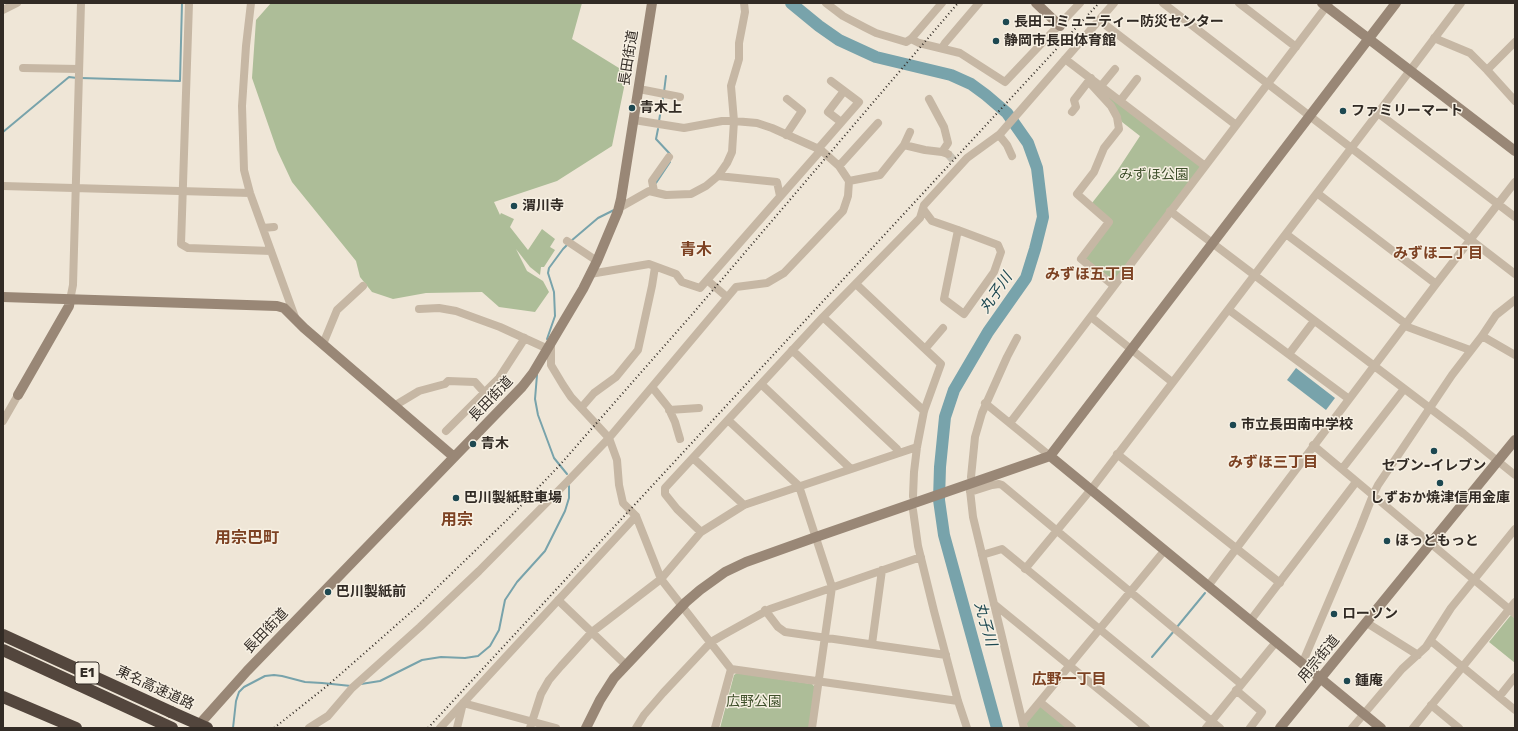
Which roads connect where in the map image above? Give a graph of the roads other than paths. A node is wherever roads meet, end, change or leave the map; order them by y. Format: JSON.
{"nodes":[{"id":1,"x":17,"y":3,"type":"edge"},
{"id":2,"x":80,"y":3,"type":"edge"},
{"id":3,"x":189,"y":3,"type":"edge"},
{"id":4,"x":252,"y":3,"type":"edge"},
{"id":5,"x":652,"y":3,"type":"edge"},
{"id":6,"x":744,"y":3,"type":"edge"},
{"id":7,"x":979,"y":3,"type":"edge"},
{"id":8,"x":1036,"y":3,"type":"edge"},
{"id":9,"x":1080,"y":3,"type":"edge"},
{"id":10,"x":1114,"y":3,"type":"edge"},
{"id":11,"x":1163,"y":3,"type":"edge"},
{"id":12,"x":1239,"y":3,"type":"edge"},
{"id":13,"x":1396,"y":3,"type":"edge"},
{"id":14,"x":1461,"y":3,"type":"edge"},
{"id":15,"x":830,"y":4,"type":"edge"},
{"id":16,"x":939,"y":4,"type":"edge"},
{"id":17,"x":1326,"y":4,"type":"edge"},
{"id":18,"x":3,"y":10,"type":"edge"},
{"id":19,"x":1099,"y":20,"type":"junction"},
{"id":20,"x":1060,"y":26,"type":"junction"},
{"id":21,"x":1369,"y":38,"type":"junction"},
{"id":22,"x":1434,"y":38,"type":"junction"},
{"id":23,"x":911,"y":39,"type":"junction"},
{"id":24,"x":1515,"y":42,"type":"edge"},
{"id":25,"x":1296,"y":47,"type":"junction"},
{"id":26,"x":942,"y":48,"type":"junction"},
{"id":27,"x":1065,"y":59,"type":"junction"},
{"id":28,"x":23,"y":68,"type":"dead end"},
{"id":29,"x":79,"y":68,"type":"junction"},
{"id":30,"x":1115,"y":69,"type":"dead end"},
{"id":31,"x":1411,"y":70,"type":"junction"},
{"id":32,"x":1487,"y":70,"type":"junction"},
{"id":33,"x":1138,"y":79,"type":"dead end"},
{"id":34,"x":1090,"y":80,"type":"junction"},
{"id":35,"x":831,"y":81,"type":"dead end"},
{"id":36,"x":1267,"y":84,"type":"junction"},
{"id":37,"x":1101,"y":86,"type":"junction"},
{"id":38,"x":639,"y":89,"type":"junction"},
{"id":39,"x":844,"y":91,"type":"junction"},
{"id":40,"x":680,"y":97,"type":"dead end"},
{"id":41,"x":787,"y":99,"type":"dead end"},
{"id":42,"x":929,"y":99,"type":"dead end"},
{"id":43,"x":1120,"y":101,"type":"junction"},
{"id":44,"x":1515,"y":101,"type":"edge"},
{"id":45,"x":1072,"y":112,"type":"dead end"},
{"id":46,"x":1378,"y":113,"type":"junction"},
{"id":47,"x":1310,"y":117,"type":"junction"},
{"id":48,"x":634,"y":120,"type":"junction"},
{"id":49,"x":734,"y":121,"type":"junction"},
{"id":50,"x":841,"y":122,"type":"junction"},
{"id":51,"x":878,"y":123,"type":"dead end"},
{"id":52,"x":1236,"y":125,"type":"junction"},
{"id":53,"x":910,"y":132,"type":"dead end"},
{"id":54,"x":786,"y":134,"type":"junction"},
{"id":55,"x":999,"y":134,"type":"junction"},
{"id":56,"x":904,"y":145,"type":"junction"},
{"id":57,"x":1351,"y":148,"type":"junction"},
{"id":58,"x":819,"y":149,"type":"junction"},
{"id":59,"x":1515,"y":151,"type":"edge"},
{"id":60,"x":1012,"y":156,"type":"dead end"},
{"id":61,"x":669,"y":157,"type":"dead end"},
{"id":62,"x":838,"y":166,"type":"junction"},
{"id":63,"x":1205,"y":166,"type":"junction"},
{"id":64,"x":718,"y":176,"type":"junction"},
{"id":65,"x":849,"y":181,"type":"junction"},
{"id":66,"x":1515,"y":182,"type":"edge"},
{"id":67,"x":3,"y":186,"type":"edge"},
{"id":68,"x":75,"y":188,"type":"junction"},
{"id":69,"x":182,"y":191,"type":"junction"},
{"id":70,"x":654,"y":191,"type":"junction"},
{"id":71,"x":250,"y":193,"type":"junction"},
{"id":72,"x":1316,"y":193,"type":"junction"},
{"id":73,"x":780,"y":196,"type":"junction"},
{"id":74,"x":1499,"y":204,"type":"junction"},
{"id":75,"x":619,"y":208,"type":"junction"},
{"id":76,"x":923,"y":209,"type":"junction"},
{"id":77,"x":1170,"y":211,"type":"junction"},
{"id":78,"x":1515,"y":217,"type":"edge"},
{"id":79,"x":274,"y":227,"type":"dead end"},
{"id":80,"x":263,"y":228,"type":"junction"},
{"id":81,"x":958,"y":230,"type":"junction"},
{"id":82,"x":1286,"y":234,"type":"junction"},
{"id":83,"x":1470,"y":240,"type":"junction"},
{"id":84,"x":569,"y":243,"type":"dead end"},
{"id":85,"x":1213,"y":244,"type":"junction"},
{"id":86,"x":271,"y":251,"type":"junction"},
{"id":87,"x":597,"y":261,"type":"junction"},
{"id":88,"x":655,"y":267,"type":"junction"},
{"id":89,"x":590,"y":274,"type":"junction"},
{"id":90,"x":1515,"y":274,"type":"edge"},
{"id":91,"x":1255,"y":275,"type":"junction"},
{"id":92,"x":707,"y":280,"type":"junction"},
{"id":93,"x":856,"y":284,"type":"junction"},
{"id":94,"x":1436,"y":284,"type":"junction"},
{"id":95,"x":363,"y":286,"type":"dead end"},
{"id":96,"x":1114,"y":286,"type":"junction"},
{"id":97,"x":727,"y":297,"type":"junction"},
{"id":98,"x":3,"y":298,"type":"edge"},
{"id":99,"x":70,"y":300,"type":"junction"},
{"id":100,"x":1515,"y":300,"type":"edge"},
{"id":101,"x":419,"y":309,"type":"dead end"},
{"id":102,"x":1229,"y":310,"type":"junction"},
{"id":103,"x":295,"y":317,"type":"junction"},
{"id":104,"x":823,"y":317,"type":"junction"},
{"id":105,"x":1091,"y":318,"type":"junction"},
{"id":106,"x":1314,"y":321,"type":"junction"},
{"id":107,"x":1405,"y":325,"type":"junction"},
{"id":108,"x":943,"y":328,"type":"dead end"},
{"id":109,"x":1482,"y":336,"type":"junction"},
{"id":110,"x":525,"y":338,"type":"junction"},
{"id":111,"x":1017,"y":338,"type":"dead end"},
{"id":112,"x":323,"y":344,"type":"junction"},
{"id":113,"x":549,"y":347,"type":"junction"},
{"id":114,"x":925,"y":348,"type":"junction"},
{"id":115,"x":1131,"y":349,"type":"junction"},
{"id":116,"x":792,"y":350,"type":"junction"},
{"id":117,"x":1470,"y":350,"type":"junction"},
{"id":118,"x":1289,"y":354,"type":"junction"},
{"id":119,"x":1515,"y":355,"type":"edge"},
{"id":120,"x":1374,"y":366,"type":"junction"},
{"id":121,"x":1172,"y":382,"type":"junction"},
{"id":122,"x":761,"y":384,"type":"junction"},
{"id":123,"x":652,"y":387,"type":"junction"},
{"id":124,"x":1404,"y":389,"type":"junction"},
{"id":125,"x":484,"y":392,"type":"junction"},
{"id":126,"x":18,"y":395,"type":"joint"},
{"id":127,"x":1349,"y":399,"type":"junction"},
{"id":128,"x":985,"y":403,"type":"junction"},
{"id":129,"x":394,"y":406,"type":"junction"},
{"id":130,"x":581,"y":408,"type":"junction"},
{"id":131,"x":699,"y":408,"type":"dead end"},
{"id":132,"x":1430,"y":409,"type":"junction"},
{"id":133,"x":669,"y":410,"type":"junction"},
{"id":134,"x":924,"y":411,"type":"junction"},
{"id":135,"x":728,"y":420,"type":"junction"},
{"id":136,"x":3,"y":421,"type":"edge"},
{"id":137,"x":1010,"y":423,"type":"junction"},
{"id":138,"x":446,"y":431,"type":"dead end"},
{"id":139,"x":609,"y":438,"type":"junction"},
{"id":140,"x":680,"y":439,"type":"dead end"},
{"id":141,"x":1515,"y":440,"type":"edge"},
{"id":142,"x":1314,"y":445,"type":"junction"},
{"id":143,"x":917,"y":447,"type":"junction"},
{"id":144,"x":899,"y":453,"type":"junction"},
{"id":145,"x":1117,"y":454,"type":"junction"},
{"id":146,"x":1050,"y":456,"type":"junction"},
{"id":147,"x":454,"y":457,"type":"junction"},
{"id":148,"x":693,"y":458,"type":"junction"},
{"id":149,"x":1498,"y":461,"type":"junction"},
{"id":150,"x":851,"y":469,"type":"junction"},
{"id":151,"x":1342,"y":469,"type":"junction"},
{"id":152,"x":1515,"y":475,"type":"edge"},
{"id":153,"x":971,"y":477,"type":"dead end"},
{"id":154,"x":1356,"y":482,"type":"junction"},
{"id":155,"x":798,"y":486,"type":"junction"},
{"id":156,"x":1090,"y":490,"type":"junction"},
{"id":157,"x":1373,"y":495,"type":"junction"},
{"id":158,"x":913,"y":496,"type":"dead end"},
{"id":159,"x":744,"y":505,"type":"junction"},
{"id":160,"x":913,"y":510,"type":"dead end"},
{"id":161,"x":636,"y":516,"type":"junction"},
{"id":162,"x":1515,"y":529,"type":"edge"},
{"id":163,"x":1057,"y":531,"type":"junction"},
{"id":164,"x":701,"y":532,"type":"junction"},
{"id":165,"x":816,"y":537,"type":"junction"},
{"id":166,"x":1430,"y":544,"type":"junction"},
{"id":167,"x":1236,"y":549,"type":"junction"},
{"id":168,"x":1164,"y":551,"type":"junction"},
{"id":169,"x":982,"y":556,"type":"junction"},
{"id":170,"x":921,"y":557,"type":"junction"},
{"id":171,"x":1025,"y":569,"type":"junction"},
{"id":172,"x":882,"y":570,"type":"junction"},
{"id":173,"x":660,"y":579,"type":"junction"},
{"id":174,"x":1473,"y":580,"type":"junction"},
{"id":175,"x":1280,"y":583,"type":"junction"},
{"id":176,"x":1208,"y":586,"type":"junction"},
{"id":177,"x":832,"y":587,"type":"junction"},
{"id":178,"x":1129,"y":592,"type":"junction"},
{"id":179,"x":558,"y":600,"type":"junction"},
{"id":180,"x":1515,"y":602,"type":"edge"},
{"id":181,"x":994,"y":604,"type":"junction"},
{"id":182,"x":682,"y":606,"type":"junction"},
{"id":183,"x":765,"y":610,"type":"junction"},
{"id":184,"x":1512,"y":611,"type":"edge"},
{"id":185,"x":1250,"y":621,"type":"junction"},
{"id":186,"x":1367,"y":623,"type":"junction"},
{"id":187,"x":1098,"y":630,"type":"junction"},
{"id":188,"x":592,"y":632,"type":"junction"},
{"id":189,"x":3,"y":635,"type":"edge"},
{"id":190,"x":826,"y":636,"type":"junction"},
{"id":191,"x":1430,"y":640,"type":"junction"},
{"id":192,"x":711,"y":642,"type":"junction"},
{"id":193,"x":1276,"y":642,"type":"junction"},
{"id":194,"x":872,"y":644,"type":"junction"},
{"id":195,"x":3,"y":650,"type":"edge"},
{"id":196,"x":946,"y":654,"type":"junction"},
{"id":197,"x":1418,"y":655,"type":"junction"},
{"id":198,"x":1302,"y":664,"type":"junction"},
{"id":199,"x":626,"y":665,"type":"junction"},
{"id":200,"x":1069,"y":665,"type":"junction"},
{"id":201,"x":1462,"y":667,"type":"junction"},
{"id":202,"x":732,"y":669,"type":"junction"},
{"id":203,"x":1515,"y":677,"type":"edge"},
{"id":204,"x":1320,"y":679,"type":"junction"},
{"id":205,"x":819,"y":683,"type":"junction"},
{"id":206,"x":1239,"y":687,"type":"junction"},
{"id":207,"x":3,"y":696,"type":"edge"},
{"id":208,"x":1499,"y":697,"type":"junction"},
{"id":209,"x":958,"y":701,"type":"junction"},
{"id":210,"x":1040,"y":702,"type":"junction"},
{"id":211,"x":463,"y":703,"type":"junction"},
{"id":212,"x":3,"y":705,"type":"edge"},
{"id":213,"x":1431,"y":705,"type":"junction"},
{"id":214,"x":1515,"y":710,"type":"edge"},
{"id":215,"x":1364,"y":714,"type":"junction"},
{"id":216,"x":1211,"y":721,"type":"junction"},
{"id":217,"x":530,"y":725,"type":"edge"},
{"id":218,"x":1024,"y":725,"type":"edge"},
{"id":219,"x":169,"y":726,"type":"edge"},
{"id":220,"x":56,"y":728,"type":"edge"},
{"id":221,"x":76,"y":728,"type":"edge"},
{"id":222,"x":196,"y":728,"type":"edge"},
{"id":223,"x":207,"y":728,"type":"edge"},
{"id":224,"x":309,"y":728,"type":"edge"},
{"id":225,"x":440,"y":728,"type":"edge"},
{"id":226,"x":457,"y":728,"type":"edge"},
{"id":227,"x":556,"y":728,"type":"edge"},
{"id":228,"x":586,"y":728,"type":"edge"},
{"id":229,"x":636,"y":728,"type":"edge"},
{"id":230,"x":715,"y":728,"type":"edge"},
{"id":231,"x":812,"y":728,"type":"edge"},
{"id":232,"x":966,"y":728,"type":"edge"},
{"id":233,"x":1072,"y":728,"type":"edge"},
{"id":234,"x":1146,"y":728,"type":"edge"},
{"id":235,"x":1206,"y":728,"type":"edge"},
{"id":236,"x":1220,"y":728,"type":"edge"},
{"id":237,"x":1250,"y":728,"type":"edge"},
{"id":238,"x":1280,"y":728,"type":"edge"},
{"id":239,"x":1352,"y":728,"type":"edge"},
{"id":240,"x":1381,"y":728,"type":"edge"},
{"id":241,"x":1413,"y":728,"type":"edge"},
{"id":242,"x":1459,"y":728,"type":"edge"}],
"edges":[{"from":1,"to":18,"type":"street"},
{"from":2,"to":29,"type":"street"},
{"from":3,"to":69,"type":"street"},
{"from":4,"to":71,"type":"street"},
{"from":5,"to":38,"type":"street","name":"長田街道"},
{"from":6,"to":49,"type":"street"},
{"from":7,"to":26,"type":"street"},
{"from":8,"to":20,"type":"street"},
{"from":9,"to":20,"type":"street"},
{"from":10,"to":19,"type":"street"},
{"from":11,"to":36,"type":"street"},
{"from":12,"to":25,"type":"street"},
{"from":13,"to":21,"type":"street"},
{"from":14,"to":22,"type":"street"},
{"from":15,"to":23,"type":"street"},
{"from":16,"to":23,"type":"street"},
{"from":17,"to":21,"type":"street"},
{"from":17,"to":25,"type":"street"},
{"from":19,"to":27,"type":"street"},
{"from":19,"to":52,"type":"street"},
{"from":20,"to":26,"type":"street"},
{"from":21,"to":31,"type":"street"},
{"from":21,"to":47,"type":"street"},
{"from":22,"to":31,"type":"street"},
{"from":22,"to":32,"type":"street"},
{"from":23,"to":26,"type":"street"},
{"from":24,"to":32,"type":"street"},
{"from":25,"to":36,"type":"street"},
{"from":27,"to":34,"type":"street"},
{"from":27,"to":55,"type":"street"},
{"from":28,"to":29,"type":"street"},
{"from":29,"to":68,"type":"street"},
{"from":30,"to":37,"type":"street"},
{"from":31,"to":46,"type":"street"},
{"from":31,"to":59,"type":"street"},
{"from":32,"to":44,"type":"street"},
{"from":33,"to":43,"type":"street"},
{"from":34,"to":37,"type":"street"},
{"from":34,"to":45,"type":"street"},
{"from":34,"to":96,"type":"street"},
{"from":35,"to":39,"type":"street"},
{"from":36,"to":47,"type":"street"},
{"from":36,"to":52,"type":"street"},
{"from":37,"to":43,"type":"street"},
{"from":38,"to":40,"type":"street"},
{"from":38,"to":48,"type":"street","name":"長田街道"},
{"from":39,"to":50,"type":"street"},
{"from":39,"to":50,"type":"street"},
{"from":41,"to":54,"type":"street"},
{"from":42,"to":56,"type":"street"},
{"from":43,"to":63,"type":"street"},
{"from":46,"to":57,"type":"street"},
{"from":46,"to":74,"type":"street"},
{"from":47,"to":57,"type":"street"},
{"from":47,"to":85,"type":"street"},
{"from":48,"to":49,"type":"street"},
{"from":48,"to":75,"type":"street","name":"長田街道"},
{"from":49,"to":54,"type":"street"},
{"from":49,"to":64,"type":"street"},
{"from":50,"to":58,"type":"street"},
{"from":51,"to":62,"type":"street"},
{"from":52,"to":63,"type":"street"},
{"from":53,"to":56,"type":"street"},
{"from":54,"to":58,"type":"street"},
{"from":55,"to":60,"type":"street"},
{"from":55,"to":76,"type":"street"},
{"from":56,"to":65,"type":"street"},
{"from":57,"to":72,"type":"street"},
{"from":57,"to":83,"type":"street"},
{"from":58,"to":62,"type":"street"},
{"from":58,"to":73,"type":"street"},
{"from":61,"to":70,"type":"street"},
{"from":62,"to":65,"type":"street"},
{"from":63,"to":77,"type":"street"},
{"from":64,"to":70,"type":"street"},
{"from":64,"to":73,"type":"street"},
{"from":65,"to":97,"type":"street"},
{"from":66,"to":74,"type":"street"},
{"from":67,"to":68,"type":"street"},
{"from":68,"to":69,"type":"street"},
{"from":68,"to":99,"type":"street"},
{"from":69,"to":71,"type":"street"},
{"from":69,"to":86,"type":"street"},
{"from":70,"to":75,"type":"street"},
{"from":71,"to":80,"type":"street"},
{"from":72,"to":82,"type":"street"},
{"from":72,"to":94,"type":"street"},
{"from":73,"to":92,"type":"street"},
{"from":74,"to":78,"type":"street"},
{"from":74,"to":83,"type":"street"},
{"from":75,"to":87,"type":"street","name":"長田街道"},
{"from":76,"to":81,"type":"street"},
{"from":76,"to":93,"type":"street"},
{"from":77,"to":85,"type":"street"},
{"from":77,"to":96,"type":"street"},
{"from":79,"to":80,"type":"street"},
{"from":80,"to":86,"type":"street"},
{"from":81,"to":81,"type":"street"},
{"from":82,"to":91,"type":"street"},
{"from":82,"to":107,"type":"street"},
{"from":83,"to":90,"type":"street"},
{"from":83,"to":94,"type":"street"},
{"from":84,"to":87,"type":"street"},
{"from":85,"to":91,"type":"street"},
{"from":85,"to":115,"type":"street"},
{"from":86,"to":103,"type":"street"},
{"from":87,"to":89,"type":"street","name":"長田街道"},
{"from":88,"to":89,"type":"street"},
{"from":88,"to":92,"type":"street"},
{"from":88,"to":130,"type":"street"},
{"from":89,"to":113,"type":"street","name":"長田街道"},
{"from":91,"to":102,"type":"street"},
{"from":91,"to":106,"type":"street"},
{"from":92,"to":97,"type":"street"},
{"from":93,"to":104,"type":"street"},
{"from":93,"to":114,"type":"street"},
{"from":94,"to":107,"type":"street"},
{"from":95,"to":112,"type":"street"},
{"from":96,"to":105,"type":"street"},
{"from":97,"to":123,"type":"street"},
{"from":98,"to":99,"type":"street"},
{"from":99,"to":103,"type":"street"},
{"from":99,"to":126,"type":"street"},
{"from":100,"to":109,"type":"street"},
{"from":101,"to":110,"type":"street"},
{"from":102,"to":118,"type":"street"},
{"from":102,"to":121,"type":"street"},
{"from":103,"to":112,"type":"street"},
{"from":104,"to":116,"type":"street"},
{"from":104,"to":134,"type":"street"},
{"from":105,"to":115,"type":"street"},
{"from":105,"to":137,"type":"street"},
{"from":106,"to":118,"type":"street"},
{"from":106,"to":120,"type":"street"},
{"from":107,"to":117,"type":"street"},
{"from":107,"to":120,"type":"street"},
{"from":108,"to":114,"type":"street"},
{"from":109,"to":117,"type":"street"},
{"from":109,"to":119,"type":"street"},
{"from":110,"to":113,"type":"street"},
{"from":110,"to":125,"type":"street"},
{"from":111,"to":128,"type":"street"},
{"from":112,"to":129,"type":"street"},
{"from":113,"to":130,"type":"street"},
{"from":113,"to":147,"type":"street","name":"長田街道"},
{"from":114,"to":134,"type":"street"},
{"from":115,"to":121,"type":"street"},
{"from":115,"to":146,"type":"street"},
{"from":116,"to":122,"type":"street"},
{"from":116,"to":144,"type":"street"},
{"from":117,"to":132,"type":"street"},
{"from":118,"to":127,"type":"street"},
{"from":120,"to":124,"type":"street"},
{"from":120,"to":127,"type":"street"},
{"from":121,"to":145,"type":"street"},
{"from":122,"to":135,"type":"street"},
{"from":122,"to":150,"type":"street"},
{"from":123,"to":133,"type":"street"},
{"from":123,"to":139,"type":"street"},
{"from":124,"to":132,"type":"street"},
{"from":124,"to":151,"type":"street"},
{"from":125,"to":129,"type":"street"},
{"from":125,"to":138,"type":"street"},
{"from":126,"to":136,"type":"street"},
{"from":127,"to":142,"type":"street"},
{"from":128,"to":137,"type":"street"},
{"from":128,"to":153,"type":"street"},
{"from":129,"to":147,"type":"street"},
{"from":130,"to":139,"type":"street"},
{"from":131,"to":133,"type":"street"},
{"from":132,"to":149,"type":"street"},
{"from":132,"to":157,"type":"street"},
{"from":133,"to":140,"type":"street"},
{"from":134,"to":143,"type":"street"},
{"from":135,"to":148,"type":"street"},
{"from":135,"to":155,"type":"street"},
{"from":137,"to":146,"type":"street"},
{"from":139,"to":161,"type":"street"},
{"from":139,"to":224,"type":"street"},
{"from":141,"to":149,"type":"street","name":"用宗街道"},
{"from":142,"to":151,"type":"street"},
{"from":142,"to":167,"type":"street"},
{"from":143,"to":144,"type":"street"},
{"from":143,"to":158,"type":"street"},
{"from":144,"to":150,"type":"street"},
{"from":145,"to":156,"type":"street"},
{"from":145,"to":167,"type":"street"},
{"from":146,"to":156,"type":"street"},
{"from":146,"to":165,"type":"street"},
{"from":147,"to":222,"type":"street","name":"長田街道"},
{"from":148,"to":159,"type":"street"},
{"from":148,"to":164,"type":"street"},
{"from":149,"to":152,"type":"street"},
{"from":149,"to":166,"type":"street","name":"用宗街道"},
{"from":150,"to":155,"type":"street"},
{"from":151,"to":154,"type":"street"},
{"from":154,"to":157,"type":"street"},
{"from":154,"to":175,"type":"street"},
{"from":155,"to":159,"type":"street"},
{"from":155,"to":165,"type":"street"},
{"from":156,"to":163,"type":"street"},
{"from":156,"to":168,"type":"street"},
{"from":157,"to":166,"type":"street"},
{"from":157,"to":198,"type":"street"},
{"from":159,"to":164,"type":"street"},
{"from":160,"to":170,"type":"street"},
{"from":161,"to":173,"type":"street"},
{"from":161,"to":179,"type":"street"},
{"from":162,"to":174,"type":"street"},
{"from":163,"to":169,"type":"street"},
{"from":163,"to":171,"type":"street"},
{"from":163,"to":178,"type":"street"},
{"from":164,"to":173,"type":"street"},
{"from":165,"to":177,"type":"street"},
{"from":165,"to":182,"type":"street"},
{"from":166,"to":174,"type":"street"},
{"from":166,"to":186,"type":"street","name":"用宗街道"},
{"from":167,"to":175,"type":"street"},
{"from":167,"to":176,"type":"street"},
{"from":168,"to":176,"type":"street"},
{"from":168,"to":178,"type":"street"},
{"from":169,"to":171,"type":"street"},
{"from":169,"to":181,"type":"street"},
{"from":170,"to":172,"type":"street"},
{"from":170,"to":196,"type":"street"},
{"from":171,"to":187,"type":"street"},
{"from":172,"to":177,"type":"street"},
{"from":172,"to":194,"type":"street"},
{"from":173,"to":182,"type":"street"},
{"from":173,"to":188,"type":"street"},
{"from":174,"to":184,"type":"street"},
{"from":174,"to":191,"type":"street"},
{"from":175,"to":185,"type":"street"},
{"from":176,"to":185,"type":"street"},
{"from":177,"to":183,"type":"street"},
{"from":177,"to":190,"type":"street"},
{"from":178,"to":187,"type":"street"},
{"from":178,"to":206,"type":"street"},
{"from":179,"to":188,"type":"street"},
{"from":179,"to":211,"type":"street"},
{"from":180,"to":184,"type":"street"},
{"from":181,"to":200,"type":"street"},
{"from":181,"to":218,"type":"street"},
{"from":182,"to":192,"type":"street"},
{"from":182,"to":199,"type":"street"},
{"from":183,"to":190,"type":"street"},
{"from":183,"to":192,"type":"street"},
{"from":184,"to":201,"type":"street"},
{"from":185,"to":193,"type":"street"},
{"from":186,"to":197,"type":"street"},
{"from":186,"to":204,"type":"street","name":"用宗街道"},
{"from":187,"to":200,"type":"street"},
{"from":187,"to":216,"type":"street"},
{"from":188,"to":199,"type":"street"},
{"from":188,"to":217,"type":"street"},
{"from":189,"to":223,"type":"highway","name":"東名高速道路","number":"E1","bridge":true},
{"from":190,"to":194,"type":"street"},
{"from":190,"to":205,"type":"street"},
{"from":191,"to":197,"type":"street"},
{"from":191,"to":201,"type":"street"},
{"from":192,"to":202,"type":"street"},
{"from":192,"to":229,"type":"street"},
{"from":193,"to":198,"type":"street"},
{"from":193,"to":206,"type":"street"},
{"from":194,"to":196,"type":"street"},
{"from":195,"to":219,"type":"highway","name":"東名高速道路","number":"E1"},
{"from":196,"to":209,"type":"street"},
{"from":197,"to":215,"type":"street"},
{"from":198,"to":204,"type":"street"},
{"from":199,"to":228,"type":"street"},
{"from":200,"to":210,"type":"street"},
{"from":200,"to":234,"type":"street"},
{"from":201,"to":208,"type":"street"},
{"from":201,"to":213,"type":"street"},
{"from":202,"to":205,"type":"street"},
{"from":202,"to":230,"type":"street"},
{"from":203,"to":208,"type":"street"},
{"from":204,"to":215,"type":"street"},
{"from":204,"to":238,"type":"street","name":"用宗街道"},
{"from":205,"to":209,"type":"street"},
{"from":205,"to":231,"type":"street"},
{"from":206,"to":216,"type":"street"},
{"from":206,"to":237,"type":"street"},
{"from":207,"to":221,"type":"highway"},
{"from":208,"to":214,"type":"street"},
{"from":209,"to":232,"type":"street"},
{"from":210,"to":218,"type":"street"},
{"from":210,"to":233,"type":"street"},
{"from":211,"to":217,"type":"street"},
{"from":211,"to":225,"type":"street"},
{"from":211,"to":226,"type":"street"},
{"from":212,"to":220,"type":"highway"},
{"from":213,"to":241,"type":"street"},
{"from":213,"to":242,"type":"street"},
{"from":215,"to":239,"type":"street"},
{"from":215,"to":240,"type":"street"},
{"from":216,"to":235,"type":"street"},
{"from":216,"to":236,"type":"street"},
{"from":217,"to":227,"type":"street"}]}
